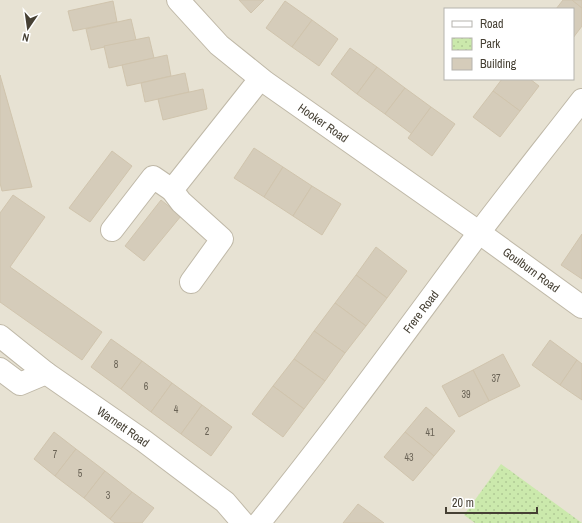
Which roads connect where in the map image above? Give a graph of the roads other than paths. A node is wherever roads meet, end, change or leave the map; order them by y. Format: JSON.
{"nodes":[{"id":1,"x":178,"y":0,"type":"edge"},
{"id":2,"x":260,"y":79,"type":"junction"},
{"id":3,"x":582,"y":100,"type":"edge"},
{"id":4,"x":172,"y":190,"type":"junction"},
{"id":5,"x":112,"y":230,"type":"dead end"},
{"id":6,"x":480,"y":233,"type":"junction"},
{"id":7,"x":191,"y":282,"type":"dead end"},
{"id":8,"x":582,"y":306,"type":"edge"},
{"id":9,"x":0,"y":336,"type":"edge"},
{"id":10,"x":0,"y":369,"type":"edge"},
{"id":11,"x":46,"y":373,"type":"junction"},
{"id":12,"x":243,"y":523,"type":"edge"},
{"id":13,"x":258,"y":523,"type":"edge"}],
"edges":[{"from":1,"to":2,"type":"street","name":"Hooker Road"},
{"from":2,"to":4,"type":"street"},
{"from":2,"to":6,"type":"street","name":"Hooker Road"},
{"from":3,"to":6,"type":"street","name":"Frere Road"},
{"from":4,"to":5,"type":"street"},
{"from":4,"to":7,"type":"street"},
{"from":6,"to":8,"type":"street","name":"Goulburn Road"},
{"from":6,"to":13,"type":"street","name":"Frere Road"},
{"from":9,"to":11,"type":"street","name":"Warnett Road"},
{"from":10,"to":11,"type":"street"},
{"from":11,"to":12,"type":"street","name":"Warnett Road"}]}
